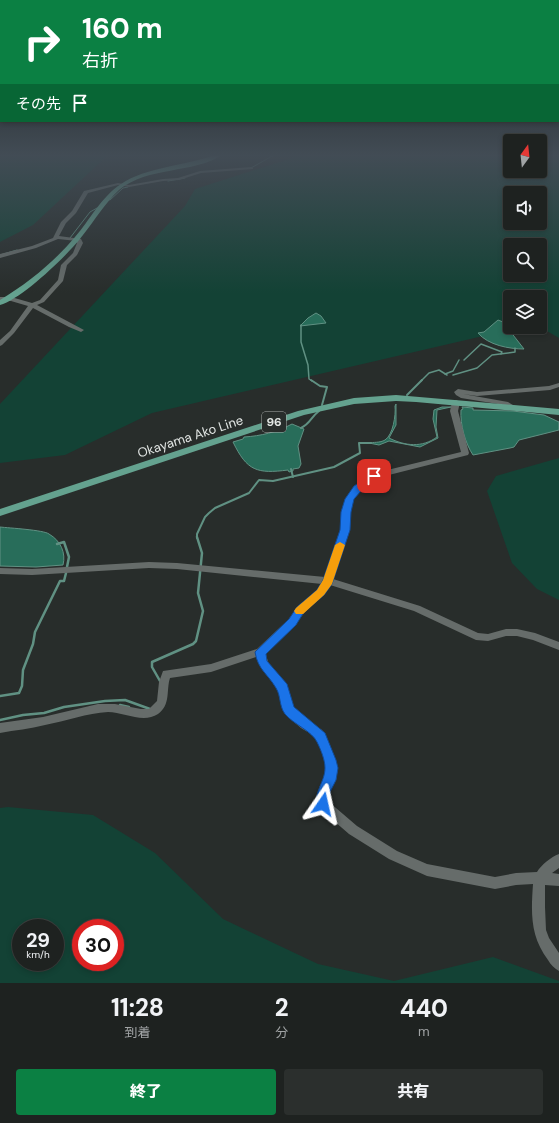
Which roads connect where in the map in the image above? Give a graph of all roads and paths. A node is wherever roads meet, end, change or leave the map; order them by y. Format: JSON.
{"nodes":[{"id":1,"x":81,"y":201,"type":"edge"},
{"id":2,"x":107,"y":201,"type":"edge"},
{"id":3,"x":56,"y":238,"type":"junction"},
{"id":4,"x":72,"y":238,"type":"junction"},
{"id":5,"x":0,"y":256,"type":"edge"},
{"id":6,"x":0,"y":299,"type":"edge"},
{"id":7,"x":7,"y":299,"type":"junction"},
{"id":8,"x":0,"y":303,"type":"edge"},
{"id":9,"x":32,"y":305,"type":"junction"},
{"id":10,"x":81,"y":330,"type":"dead end"},
{"id":11,"x":0,"y":344,"type":"edge"},
{"id":12,"x":559,"y":385,"type":"edge"},
{"id":13,"x":456,"y":402,"type":"junction"},
{"id":14,"x":512,"y":407,"type":"junction"},
{"id":15,"x":559,"y":412,"type":"edge"},
{"id":16,"x":0,"y":513,"type":"edge"},
{"id":17,"x":0,"y":571,"type":"edge"},
{"id":18,"x":328,"y":581,"type":"junction"},
{"id":19,"x":559,"y":646,"type":"edge"},
{"id":20,"x":260,"y":652,"type":"junction"},
{"id":21,"x":0,"y":728,"type":"edge"},
{"id":22,"x":559,"y":860,"type":"edge"},
{"id":23,"x":540,"y":879,"type":"junction"},
{"id":24,"x":559,"y":880,"type":"edge"},
{"id":25,"x":559,"y":964,"type":"edge"}],
"edges":[{"from":1,"to":3,"type":"street"},
{"from":2,"to":4,"type":"main road"},
{"from":3,"to":4,"type":"street"},
{"from":3,"to":5,"type":"street"},
{"from":4,"to":7,"type":"main road"},
{"from":4,"to":9,"type":"street"},
{"from":6,"to":7,"type":"street"},
{"from":7,"to":8,"type":"main road"},
{"from":7,"to":9,"type":"street"},
{"from":9,"to":10,"type":"street"},
{"from":9,"to":11,"type":"street"},
{"from":12,"to":14,"type":"street"},
{"from":13,"to":14,"type":"main road","name":"Okayama Ako Line","number":"96"},
{"from":13,"to":16,"type":"main road","name":"Okayama Ako Line","number":"96"},
{"from":13,"to":18,"type":"street"},
{"from":14,"to":15,"type":"main road","name":"Okayama Ako Line","number":"96"},
{"from":17,"to":18,"type":"street"},
{"from":18,"to":19,"type":"street"},
{"from":18,"to":20,"type":"street"},
{"from":20,"to":21,"type":"street"},
{"from":20,"to":23,"type":"street"},
{"from":22,"to":23,"type":"street"},
{"from":23,"to":24,"type":"street"},
{"from":23,"to":25,"type":"street"}]}
